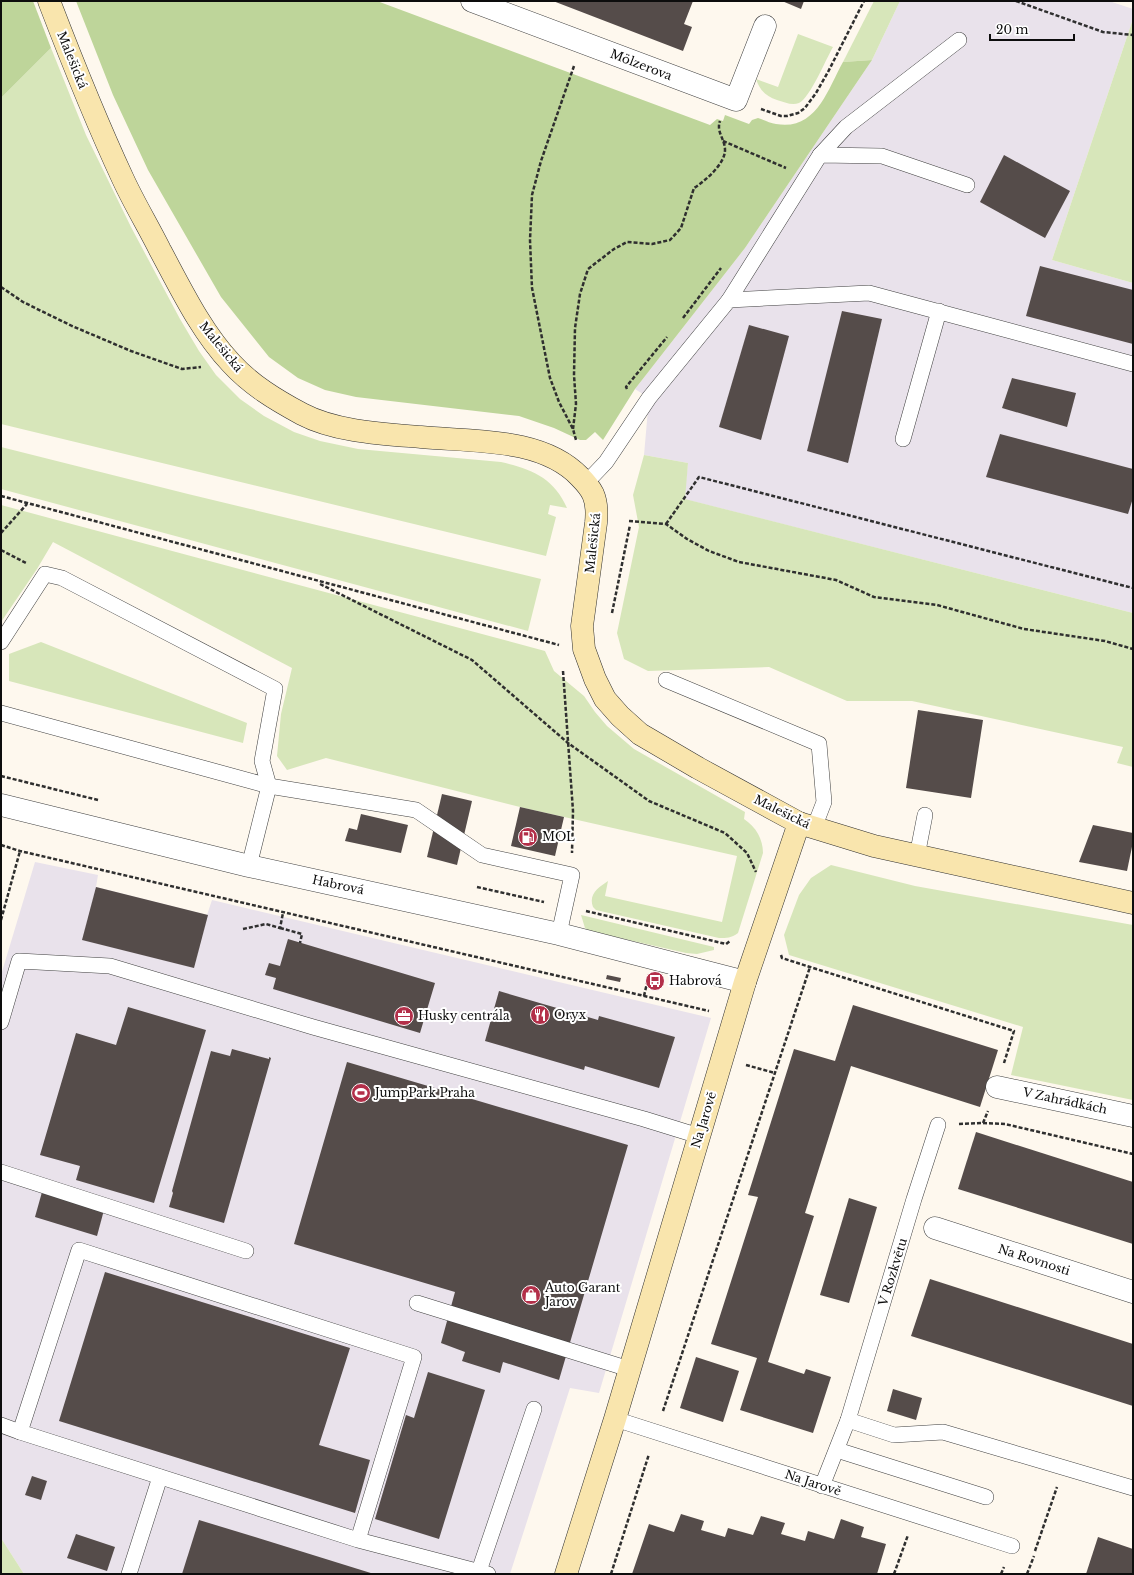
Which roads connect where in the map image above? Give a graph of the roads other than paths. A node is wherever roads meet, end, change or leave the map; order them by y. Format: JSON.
{"nodes":[{"id":1,"x":49,"y":1,"type":"edge"},
{"id":2,"x":472,"y":1,"type":"edge"},
{"id":3,"x":765,"y":26,"type":"dead end"},
{"id":4,"x":959,"y":40,"type":"dead end"},
{"id":5,"x":820,"y":155,"type":"junction"},
{"id":6,"x":967,"y":185,"type":"dead end"},
{"id":7,"x":729,"y":300,"type":"junction"},
{"id":8,"x":939,"y":311,"type":"junction"},
{"id":9,"x":1133,"y":364,"type":"edge"},
{"id":10,"x":903,"y":439,"type":"dead end"},
{"id":11,"x":586,"y":483,"type":"junction"},
{"id":12,"x":1,"y":642,"type":"edge"},
{"id":13,"x":666,"y":680,"type":"dead end"},
{"id":14,"x":1,"y":713,"type":"edge"},
{"id":15,"x":269,"y":786,"type":"junction"},
{"id":16,"x":1,"y":805,"type":"edge"},
{"id":17,"x":925,"y":815,"type":"dead end"},
{"id":18,"x":807,"y":825,"type":"junction"},
{"id":19,"x":917,"y":856,"type":"junction"},
{"id":20,"x":249,"y":866,"type":"junction"},
{"id":21,"x":1133,"y":903,"type":"edge"},
{"id":22,"x":559,"y":934,"type":"junction"},
{"id":23,"x":745,"y":982,"type":"junction"},
{"id":24,"x":1,"y":1022,"type":"edge"},
{"id":25,"x":997,"y":1087,"type":"road end"},
{"id":26,"x":1133,"y":1116,"type":"edge"},
{"id":27,"x":938,"y":1125,"type":"road end"},
{"id":28,"x":698,"y":1136,"type":"junction"},
{"id":29,"x":1,"y":1172,"type":"edge"},
{"id":30,"x":935,"y":1228,"type":"dead end"},
{"id":31,"x":246,"y":1251,"type":"dead end"},
{"id":32,"x":1133,"y":1292,"type":"edge"},
{"id":33,"x":416,"y":1303,"type":"dead end"},
{"id":34,"x":629,"y":1369,"type":"junction"},
{"id":35,"x":534,"y":1409,"type":"dead end"},
{"id":36,"x":614,"y":1420,"type":"junction"},
{"id":37,"x":848,"y":1420,"type":"junction"},
{"id":38,"x":1,"y":1425,"type":"edge"},
{"id":39,"x":20,"y":1432,"type":"junction"},
{"id":40,"x":837,"y":1450,"type":"junction"},
{"id":41,"x":160,"y":1476,"type":"junction"},
{"id":42,"x":822,"y":1486,"type":"junction"},
{"id":43,"x":1133,"y":1488,"type":"edge"},
{"id":44,"x":986,"y":1497,"type":"dead end"},
{"id":45,"x":358,"y":1540,"type":"junction"},
{"id":46,"x":1012,"y":1546,"type":"dead end"},
{"id":47,"x":484,"y":1573,"type":"edge"},
{"id":48,"x":129,"y":1574,"type":"edge"},
{"id":49,"x":566,"y":1574,"type":"edge"}],
"edges":[{"from":1,"to":11,"type":"street","name":"Malešická"},
{"from":2,"to":3,"type":"street","name":"Mölzerova"},
{"from":4,"to":5,"type":"lane"},
{"from":5,"to":6,"type":"lane"},
{"from":5,"to":7,"type":"lane"},
{"from":7,"to":8,"type":"lane"},
{"from":7,"to":11,"type":"lane"},
{"from":8,"to":9,"type":"lane"},
{"from":8,"to":10,"type":"lane"},
{"from":11,"to":18,"type":"street","name":"Malešická"},
{"from":12,"to":15,"type":"lane"},
{"from":13,"to":18,"type":"lane"},
{"from":14,"to":15,"type":"lane"},
{"from":15,"to":20,"type":"lane"},
{"from":15,"to":22,"type":"lane"},
{"from":16,"to":20,"type":"street","name":"Habrová"},
{"from":17,"to":19,"type":"lane"},
{"from":18,"to":19,"type":"street","name":"Malešická"},
{"from":18,"to":23,"type":"street","name":"Na Jarově"},
{"from":19,"to":21,"type":"street","name":"Malešická"},
{"from":20,"to":22,"type":"street","name":"Habrová"},
{"from":22,"to":23,"type":"street","name":"Habrová"},
{"from":23,"to":28,"type":"street","name":"Na Jarově"},
{"from":24,"to":28,"type":"lane"},
{"from":25,"to":26,"type":"street","name":"V Zahrádkách"},
{"from":27,"to":37,"type":"lane","name":"V Rozkvětu"},
{"from":28,"to":34,"type":"street","name":"Na Jarově"},
{"from":29,"to":31,"type":"lane"},
{"from":30,"to":32,"type":"street","name":"Na Rovnosti"},
{"from":33,"to":34,"type":"lane"},
{"from":34,"to":36,"type":"street","name":"Na Jarově"},
{"from":35,"to":47,"type":"lane"},
{"from":36,"to":42,"type":"lane","name":"Na Jarově"},
{"from":36,"to":49,"type":"street","name":"Na Jarově"},
{"from":37,"to":40,"type":"lane","name":"V Rozkvětu"},
{"from":37,"to":43,"type":"lane"},
{"from":38,"to":39,"type":"lane"},
{"from":39,"to":41,"type":"lane"},
{"from":39,"to":45,"type":"lane"},
{"from":40,"to":42,"type":"lane","name":"V Rozkvětu"},
{"from":40,"to":44,"type":"lane"},
{"from":41,"to":45,"type":"lane"},
{"from":41,"to":48,"type":"lane"},
{"from":42,"to":46,"type":"lane","name":"Na Jarově"},
{"from":45,"to":47,"type":"lane"}]}
